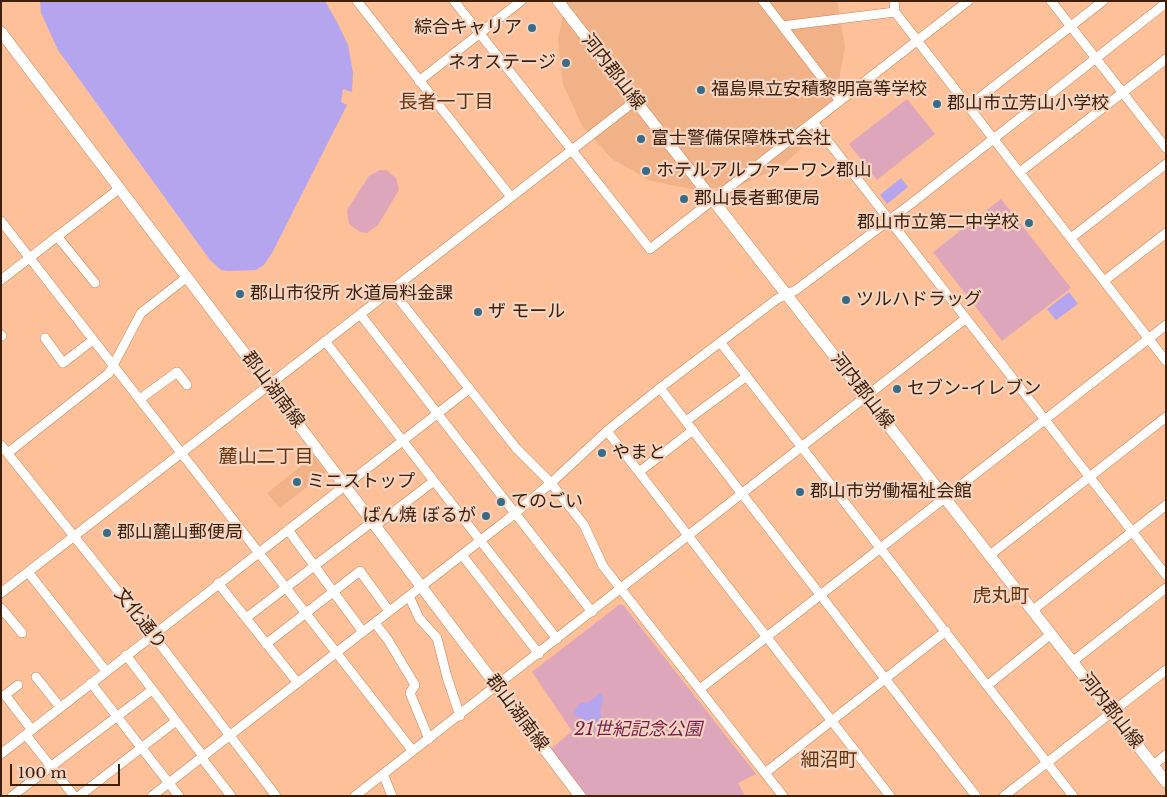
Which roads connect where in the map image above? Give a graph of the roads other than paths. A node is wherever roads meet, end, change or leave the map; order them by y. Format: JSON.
{"nodes":[{"id":1,"x":357,"y":1,"type":"edge"},
{"id":2,"x":454,"y":1,"type":"edge"},
{"id":3,"x":521,"y":1,"type":"edge"},
{"id":4,"x":558,"y":1,"type":"edge"},
{"id":5,"x":763,"y":1,"type":"edge"},
{"id":6,"x":894,"y":1,"type":"edge"},
{"id":7,"x":968,"y":1,"type":"edge"},
{"id":8,"x":1051,"y":1,"type":"edge"},
{"id":9,"x":1103,"y":1,"type":"edge"},
{"id":10,"x":1166,"y":3,"type":"edge"},
{"id":11,"x":895,"y":12,"type":"junction"},
{"id":12,"x":782,"y":26,"type":"junction"},
{"id":13,"x":1070,"y":27,"type":"junction"},
{"id":14,"x":479,"y":33,"type":"junction"},
{"id":15,"x":3,"y":38,"type":"edge"},
{"id":16,"x":918,"y":41,"type":"junction"},
{"id":17,"x":1096,"y":59,"type":"junction"},
{"id":18,"x":1166,"y":59,"type":"edge"},
{"id":19,"x":419,"y":81,"type":"junction"},
{"id":20,"x":1122,"y":93,"type":"junction"},
{"id":21,"x":635,"y":101,"type":"junction"},
{"id":22,"x":840,"y":101,"type":"junction"},
{"id":23,"x":969,"y":106,"type":"junction"},
{"id":24,"x":813,"y":122,"type":"junction"},
{"id":25,"x":994,"y":137,"type":"junction"},
{"id":26,"x":1166,"y":148,"type":"edge"},
{"id":27,"x":570,"y":150,"type":"junction"},
{"id":28,"x":1166,"y":164,"type":"edge"},
{"id":29,"x":1020,"y":172,"type":"junction"},
{"id":30,"x":120,"y":188,"type":"junction"},
{"id":31,"x":510,"y":197,"type":"junction"},
{"id":32,"x":713,"y":200,"type":"junction"},
{"id":33,"x":888,"y":219,"type":"junction"},
{"id":34,"x":1,"y":221,"type":"edge"},
{"id":35,"x":1166,"y":233,"type":"edge"},
{"id":36,"x":57,"y":236,"type":"junction"},
{"id":37,"x":1071,"y":238,"type":"junction"},
{"id":38,"x":30,"y":258,"type":"junction"},
{"id":39,"x":187,"y":277,"type":"junction"},
{"id":40,"x":1,"y":280,"type":"edge"},
{"id":41,"x":1104,"y":281,"type":"junction"},
{"id":42,"x":95,"y":283,"type":"dead end"},
{"id":43,"x":391,"y":289,"type":"junction"},
{"id":44,"x":787,"y":294,"type":"junction"},
{"id":45,"x":360,"y":314,"type":"junction"},
{"id":46,"x":965,"y":319,"type":"junction"},
{"id":47,"x":1166,"y":325,"type":"edge"},
{"id":48,"x":45,"y":338,"type":"dead end"},
{"id":49,"x":1148,"y":339,"type":"junction"},
{"id":50,"x":94,"y":340,"type":"junction"},
{"id":51,"x":325,"y":341,"type":"junction"},
{"id":52,"x":720,"y":342,"type":"junction"},
{"id":53,"x":1166,"y":361,"type":"edge"},
{"id":54,"x":114,"y":366,"type":"junction"},
{"id":55,"x":747,"y":376,"type":"junction"},
{"id":56,"x":187,"y":385,"type":"dead end"},
{"id":57,"x":269,"y":385,"type":"junction"},
{"id":58,"x":660,"y":388,"type":"junction"},
{"id":59,"x":469,"y":389,"type":"junction"},
{"id":60,"x":866,"y":397,"type":"junction"},
{"id":61,"x":140,"y":399,"type":"junction"},
{"id":62,"x":437,"y":413,"type":"junction"},
{"id":63,"x":1166,"y":418,"type":"edge"},
{"id":64,"x":1044,"y":419,"type":"junction"},
{"id":65,"x":686,"y":421,"type":"junction"},
{"id":66,"x":693,"y":430,"type":"junction"},
{"id":67,"x":607,"y":431,"type":"junction"},
{"id":68,"x":402,"y":440,"type":"junction"},
{"id":69,"x":1,"y":445,"type":"edge"},
{"id":70,"x":802,"y":447,"type":"junction"},
{"id":71,"x":9,"y":452,"type":"junction"},
{"id":72,"x":181,"y":452,"type":"junction"},
{"id":73,"x":639,"y":472,"type":"junction"},
{"id":74,"x":1089,"y":478,"type":"junction"},
{"id":75,"x":434,"y":481,"type":"junction"},
{"id":76,"x":551,"y":483,"type":"junction"},
{"id":77,"x":344,"y":486,"type":"junction"},
{"id":78,"x":742,"y":494,"type":"junction"},
{"id":79,"x":945,"y":498,"type":"junction"},
{"id":80,"x":1166,"y":505,"type":"edge"},
{"id":81,"x":515,"y":514,"type":"junction"},
{"id":82,"x":373,"y":524,"type":"junction"},
{"id":83,"x":288,"y":530,"type":"junction"},
{"id":84,"x":1132,"y":530,"type":"junction"},
{"id":85,"x":75,"y":536,"type":"junction"},
{"id":86,"x":688,"y":536,"type":"junction"},
{"id":87,"x":481,"y":540,"type":"junction"},
{"id":88,"x":880,"y":548,"type":"junction"},
{"id":89,"x":259,"y":553,"type":"junction"},
{"id":90,"x":462,"y":555,"type":"junction"},
{"id":91,"x":990,"y":555,"type":"junction"},
{"id":92,"x":313,"y":566,"type":"junction"},
{"id":93,"x":28,"y":572,"type":"junction"},
{"id":94,"x":1166,"y":575,"type":"edge"},
{"id":95,"x":218,"y":583,"type":"junction"},
{"id":96,"x":286,"y":586,"type":"junction"},
{"id":97,"x":421,"y":587,"type":"junction"},
{"id":98,"x":1166,"y":588,"type":"edge"},
{"id":99,"x":621,"y":589,"type":"junction"},
{"id":100,"x":333,"y":591,"type":"junction"},
{"id":101,"x":1,"y":592,"type":"edge"},
{"id":102,"x":820,"y":595,"type":"junction"},
{"id":103,"x":409,"y":596,"type":"junction"},
{"id":104,"x":1,"y":608,"type":"edge"},
{"id":105,"x":1033,"y":610,"type":"junction"},
{"id":106,"x":306,"y":612,"type":"junction"},
{"id":107,"x":389,"y":612,"type":"junction"},
{"id":108,"x":592,"y":612,"type":"junction"},
{"id":109,"x":246,"y":618,"type":"junction"},
{"id":110,"x":374,"y":622,"type":"junction"},
{"id":111,"x":946,"y":631,"type":"junction"},
{"id":112,"x":362,"y":632,"type":"junction"},
{"id":113,"x":22,"y":633,"type":"dead end"},
{"id":114,"x":1051,"y":634,"type":"junction"},
{"id":115,"x":153,"y":635,"type":"junction"},
{"id":116,"x":767,"y":636,"type":"junction"},
{"id":117,"x":557,"y":639,"type":"junction"},
{"id":118,"x":266,"y":644,"type":"junction"},
{"id":119,"x":337,"y":652,"type":"junction"},
{"id":120,"x":539,"y":654,"type":"junction"},
{"id":121,"x":126,"y":655,"type":"junction"},
{"id":122,"x":1072,"y":662,"type":"junction"},
{"id":123,"x":1166,"y":670,"type":"edge"},
{"id":124,"x":106,"y":671,"type":"junction"},
{"id":125,"x":36,"y":677,"type":"dead end"},
{"id":126,"x":885,"y":680,"type":"junction"},
{"id":127,"x":297,"y":682,"type":"junction"},
{"id":128,"x":91,"y":683,"type":"junction"},
{"id":129,"x":18,"y":685,"type":"dead end"},
{"id":130,"x":988,"y":685,"type":"junction"},
{"id":131,"x":497,"y":686,"type":"junction"},
{"id":132,"x":700,"y":689,"type":"junction"},
{"id":133,"x":152,"y":690,"type":"junction"},
{"id":134,"x":60,"y":707,"type":"junction"},
{"id":135,"x":1111,"y":712,"type":"junction"},
{"id":136,"x":117,"y":716,"type":"junction"},
{"id":137,"x":460,"y":716,"type":"junction"},
{"id":138,"x":832,"y":720,"type":"junction"},
{"id":139,"x":176,"y":721,"type":"junction"},
{"id":140,"x":29,"y":732,"type":"junction"},
{"id":141,"x":230,"y":735,"type":"junction"},
{"id":142,"x":430,"y":739,"type":"junction"},
{"id":143,"x":142,"y":748,"type":"junction"},
{"id":144,"x":412,"y":750,"type":"junction"},
{"id":145,"x":1,"y":754,"type":"edge"},
{"id":146,"x":1166,"y":755,"type":"edge"},
{"id":147,"x":202,"y":757,"type":"junction"},
{"id":148,"x":1047,"y":762,"type":"junction"},
{"id":149,"x":1153,"y":765,"type":"junction"},
{"id":150,"x":50,"y":766,"type":"junction"},
{"id":151,"x":765,"y":773,"type":"junction"},
{"id":152,"x":383,"y":774,"type":"junction"},
{"id":153,"x":1166,"y":782,"type":"edge"},
{"id":154,"x":169,"y":783,"type":"junction"},
{"id":155,"x":574,"y":794,"type":"edge"},
{"id":156,"x":12,"y":796,"type":"edge"},
{"id":157,"x":74,"y":796,"type":"edge"},
{"id":158,"x":79,"y":796,"type":"edge"},
{"id":159,"x":152,"y":796,"type":"edge"},
{"id":160,"x":179,"y":796,"type":"edge"},
{"id":161,"x":231,"y":796,"type":"edge"},
{"id":162,"x":276,"y":796,"type":"edge"},
{"id":163,"x":355,"y":796,"type":"edge"},
{"id":164,"x":392,"y":796,"type":"edge"},
{"id":165,"x":783,"y":796,"type":"edge"},
{"id":166,"x":890,"y":796,"type":"edge"},
{"id":167,"x":976,"y":796,"type":"edge"},
{"id":168,"x":1004,"y":796,"type":"edge"},
{"id":169,"x":1073,"y":796,"type":"edge"}],
"edges":[{"from":1,"to":19,"type":"street"},
{"from":2,"to":14,"type":"street"},
{"from":3,"to":14,"type":"street"},
{"from":4,"to":21,"type":"main road","name":"河内郡山線"},
{"from":5,"to":12,"type":"street"},
{"from":6,"to":11,"type":"street"},
{"from":7,"to":16,"type":"street"},
{"from":8,"to":13,"type":"street"},
{"from":9,"to":13,"type":"street"},
{"from":10,"to":17,"type":"street"},
{"from":11,"to":12,"type":"street"},
{"from":11,"to":16,"type":"street"},
{"from":12,"to":22,"type":"street"},
{"from":13,"to":17,"type":"street"},
{"from":13,"to":23,"type":"street"},
{"from":14,"to":19,"type":"street"},
{"from":14,"to":27,"type":"street"},
{"from":15,"to":30,"type":"main road","name":"郡山湖南線"},
{"from":16,"to":22,"type":"street"},
{"from":16,"to":23,"type":"street"},
{"from":17,"to":20,"type":"street"},
{"from":17,"to":25,"type":"street"},
{"from":18,"to":20,"type":"street"},
{"from":19,"to":31,"type":"street"},
{"from":20,"to":26,"type":"street"},
{"from":20,"to":29,"type":"street"},
{"from":21,"to":27,"type":"street"},
{"from":21,"to":32,"type":"main road","name":"河内郡山線"},
{"from":22,"to":24,"type":"street"},
{"from":23,"to":25,"type":"street"},
{"from":24,"to":32,"type":"street"},
{"from":24,"to":33,"type":"street"},
{"from":25,"to":29,"type":"street"},
{"from":25,"to":33,"type":"street"},
{"from":27,"to":31,"type":"street"},
{"from":27,"to":32,"type":"street"},
{"from":28,"to":37,"type":"street"},
{"from":29,"to":37,"type":"street"},
{"from":30,"to":36,"type":"street"},
{"from":30,"to":39,"type":"main road","name":"郡山湖南線"},
{"from":31,"to":43,"type":"street"},
{"from":32,"to":44,"type":"main road","name":"河内郡山線"},
{"from":33,"to":44,"type":"street"},
{"from":33,"to":46,"type":"street"},
{"from":34,"to":38,"type":"street"},
{"from":35,"to":41,"type":"street"},
{"from":36,"to":38,"type":"street"},
{"from":36,"to":42,"type":"street"},
{"from":37,"to":41,"type":"street"},
{"from":38,"to":40,"type":"street"},
{"from":38,"to":50,"type":"street"},
{"from":39,"to":54,"type":"street"},
{"from":39,"to":57,"type":"main road","name":"郡山湖南線"},
{"from":41,"to":49,"type":"street"},
{"from":43,"to":45,"type":"street"},
{"from":43,"to":59,"type":"street"},
{"from":44,"to":52,"type":"street"},
{"from":44,"to":60,"type":"main road","name":"河内郡山線"},
{"from":45,"to":51,"type":"street"},
{"from":45,"to":62,"type":"street"},
{"from":46,"to":60,"type":"street"},
{"from":46,"to":64,"type":"street"},
{"from":47,"to":49,"type":"street"},
{"from":48,"to":50,"type":"street"},
{"from":49,"to":53,"type":"street"},
{"from":49,"to":64,"type":"street"},
{"from":50,"to":54,"type":"street"},
{"from":51,"to":57,"type":"street"},
{"from":51,"to":68,"type":"street"},
{"from":52,"to":55,"type":"street"},
{"from":52,"to":58,"type":"street"},
{"from":54,"to":61,"type":"street"},
{"from":54,"to":71,"type":"street"},
{"from":55,"to":65,"type":"street"},
{"from":55,"to":70,"type":"street"},
{"from":56,"to":61,"type":"street"},
{"from":57,"to":72,"type":"street"},
{"from":57,"to":77,"type":"main road","name":"郡山湖南線"},
{"from":58,"to":65,"type":"street"},
{"from":58,"to":67,"type":"street"},
{"from":59,"to":62,"type":"street"},
{"from":59,"to":76,"type":"street"},
{"from":60,"to":70,"type":"street"},
{"from":60,"to":79,"type":"main road","name":"河内郡山線"},
{"from":61,"to":72,"type":"street"},
{"from":62,"to":68,"type":"street"},
{"from":62,"to":81,"type":"street"},
{"from":63,"to":74,"type":"street"},
{"from":64,"to":74,"type":"street"},
{"from":64,"to":79,"type":"street"},
{"from":65,"to":66,"type":"street"},
{"from":66,"to":73,"type":"street"},
{"from":66,"to":78,"type":"street"},
{"from":67,"to":73,"type":"street"},
{"from":67,"to":76,"type":"street"},
{"from":68,"to":75,"type":"street"},
{"from":68,"to":77,"type":"street"},
{"from":69,"to":71,"type":"street","name":"文化通り"},
{"from":70,"to":78,"type":"street"},
{"from":70,"to":88,"type":"street"},
{"from":71,"to":85,"type":"street","name":"文化通り"},
{"from":72,"to":85,"type":"street"},
{"from":72,"to":89,"type":"street"},
{"from":73,"to":86,"type":"street"},
{"from":74,"to":84,"type":"street"},
{"from":74,"to":91,"type":"street"},
{"from":75,"to":82,"type":"street"},
{"from":75,"to":87,"type":"street"},
{"from":76,"to":81,"type":"street"},
{"from":76,"to":99,"type":"street"},
{"from":77,"to":82,"type":"main road","name":"郡山湖南線"},
{"from":77,"to":83,"type":"street"},
{"from":78,"to":86,"type":"street"},
{"from":78,"to":102,"type":"street"},
{"from":79,"to":88,"type":"street"},
{"from":79,"to":91,"type":"main road","name":"河内郡山線"},
{"from":80,"to":84,"type":"street"},
{"from":81,"to":87,"type":"street"},
{"from":81,"to":108,"type":"street"},
{"from":82,"to":92,"type":"street"},
{"from":82,"to":97,"type":"main road","name":"郡山湖南線"},
{"from":83,"to":89,"type":"street"},
{"from":83,"to":92,"type":"street"},
{"from":84,"to":94,"type":"street"},
{"from":84,"to":105,"type":"street"},
{"from":85,"to":93,"type":"street"},
{"from":85,"to":115,"type":"street","name":"文化通り"},
{"from":86,"to":99,"type":"street"},
{"from":86,"to":116,"type":"street"},
{"from":87,"to":90,"type":"street"},
{"from":87,"to":117,"type":"street"},
{"from":88,"to":102,"type":"street"},
{"from":88,"to":111,"type":"street"},
{"from":89,"to":95,"type":"street"},
{"from":89,"to":96,"type":"street"},
{"from":90,"to":97,"type":"street"},
{"from":90,"to":120,"type":"street"},
{"from":91,"to":105,"type":"main road","name":"河内郡山線"},
{"from":92,"to":96,"type":"street"},
{"from":92,"to":100,"type":"street"},
{"from":93,"to":101,"type":"street"},
{"from":93,"to":124,"type":"street"},
{"from":95,"to":109,"type":"street"},
{"from":95,"to":115,"type":"street"},
{"from":96,"to":106,"type":"street"},
{"from":96,"to":109,"type":"street"},
{"from":97,"to":103,"type":"street"},
{"from":97,"to":131,"type":"main road","name":"郡山湖南線"},
{"from":98,"to":122,"type":"street"},
{"from":99,"to":108,"type":"street"},
{"from":99,"to":132,"type":"street"},
{"from":100,"to":106,"type":"street"},
{"from":100,"to":107,"type":"street"},
{"from":100,"to":112,"type":"street"},
{"from":102,"to":116,"type":"street"},
{"from":102,"to":126,"type":"street"},
{"from":103,"to":107,"type":"street"},
{"from":103,"to":137,"type":"street"},
{"from":104,"to":113,"type":"street"},
{"from":105,"to":114,"type":"main road","name":"河内郡山線"},
{"from":106,"to":118,"type":"street"},
{"from":106,"to":119,"type":"street"},
{"from":107,"to":110,"type":"street"},
{"from":108,"to":117,"type":"street"},
{"from":109,"to":118,"type":"street"},
{"from":110,"to":112,"type":"street"},
{"from":110,"to":142,"type":"street"},
{"from":111,"to":126,"type":"street"},
{"from":111,"to":130,"type":"street"},
{"from":112,"to":119,"type":"street"},
{"from":114,"to":122,"type":"main road","name":"河内郡山線"},
{"from":114,"to":130,"type":"street"},
{"from":115,"to":121,"type":"street"},
{"from":115,"to":141,"type":"street","name":"文化通り"},
{"from":116,"to":132,"type":"street"},
{"from":116,"to":138,"type":"street"},
{"from":117,"to":120,"type":"street"},
{"from":118,"to":127,"type":"street"},
{"from":119,"to":127,"type":"street"},
{"from":119,"to":144,"type":"street"},
{"from":120,"to":131,"type":"street"},
{"from":121,"to":124,"type":"street"},
{"from":121,"to":133,"type":"street"},
{"from":122,"to":135,"type":"main road","name":"河内郡山線"},
{"from":123,"to":135,"type":"street"},
{"from":124,"to":128,"type":"street"},
{"from":125,"to":134,"type":"street"},
{"from":126,"to":138,"type":"street"},
{"from":126,"to":167,"type":"street"},
{"from":127,"to":141,"type":"street"},
{"from":128,"to":134,"type":"street"},
{"from":128,"to":136,"type":"street"},
{"from":129,"to":140,"type":"street"},
{"from":130,"to":148,"type":"street"},
{"from":131,"to":137,"type":"street"},
{"from":131,"to":155,"type":"main road","name":"郡山湖南線"},
{"from":132,"to":151,"type":"street"},
{"from":133,"to":136,"type":"street"},
{"from":133,"to":139,"type":"street"},
{"from":134,"to":140,"type":"street"},
{"from":135,"to":148,"type":"street"},
{"from":135,"to":149,"type":"main road","name":"河内郡山線"},
{"from":136,"to":143,"type":"street"},
{"from":136,"to":150,"type":"street"},
{"from":137,"to":142,"type":"street"},
{"from":138,"to":151,"type":"street"},
{"from":138,"to":166,"type":"street"},
{"from":139,"to":143,"type":"street"},
{"from":139,"to":147,"type":"street"},
{"from":140,"to":145,"type":"street"},
{"from":140,"to":150,"type":"street"},
{"from":141,"to":147,"type":"street"},
{"from":141,"to":162,"type":"street","name":"文化通り"},
{"from":142,"to":144,"type":"street"},
{"from":143,"to":154,"type":"street"},
{"from":143,"to":158,"type":"street"},
{"from":144,"to":152,"type":"street"},
{"from":146,"to":149,"type":"street"},
{"from":147,"to":154,"type":"street"},
{"from":147,"to":161,"type":"street"},
{"from":148,"to":168,"type":"street"},
{"from":148,"to":169,"type":"street"},
{"from":149,"to":153,"type":"main road","name":"河内郡山線"},
{"from":150,"to":156,"type":"street"},
{"from":150,"to":157,"type":"street"},
{"from":151,"to":165,"type":"street"},
{"from":152,"to":163,"type":"street"},
{"from":152,"to":164,"type":"street"},
{"from":154,"to":159,"type":"street"},
{"from":154,"to":160,"type":"street"}]}
